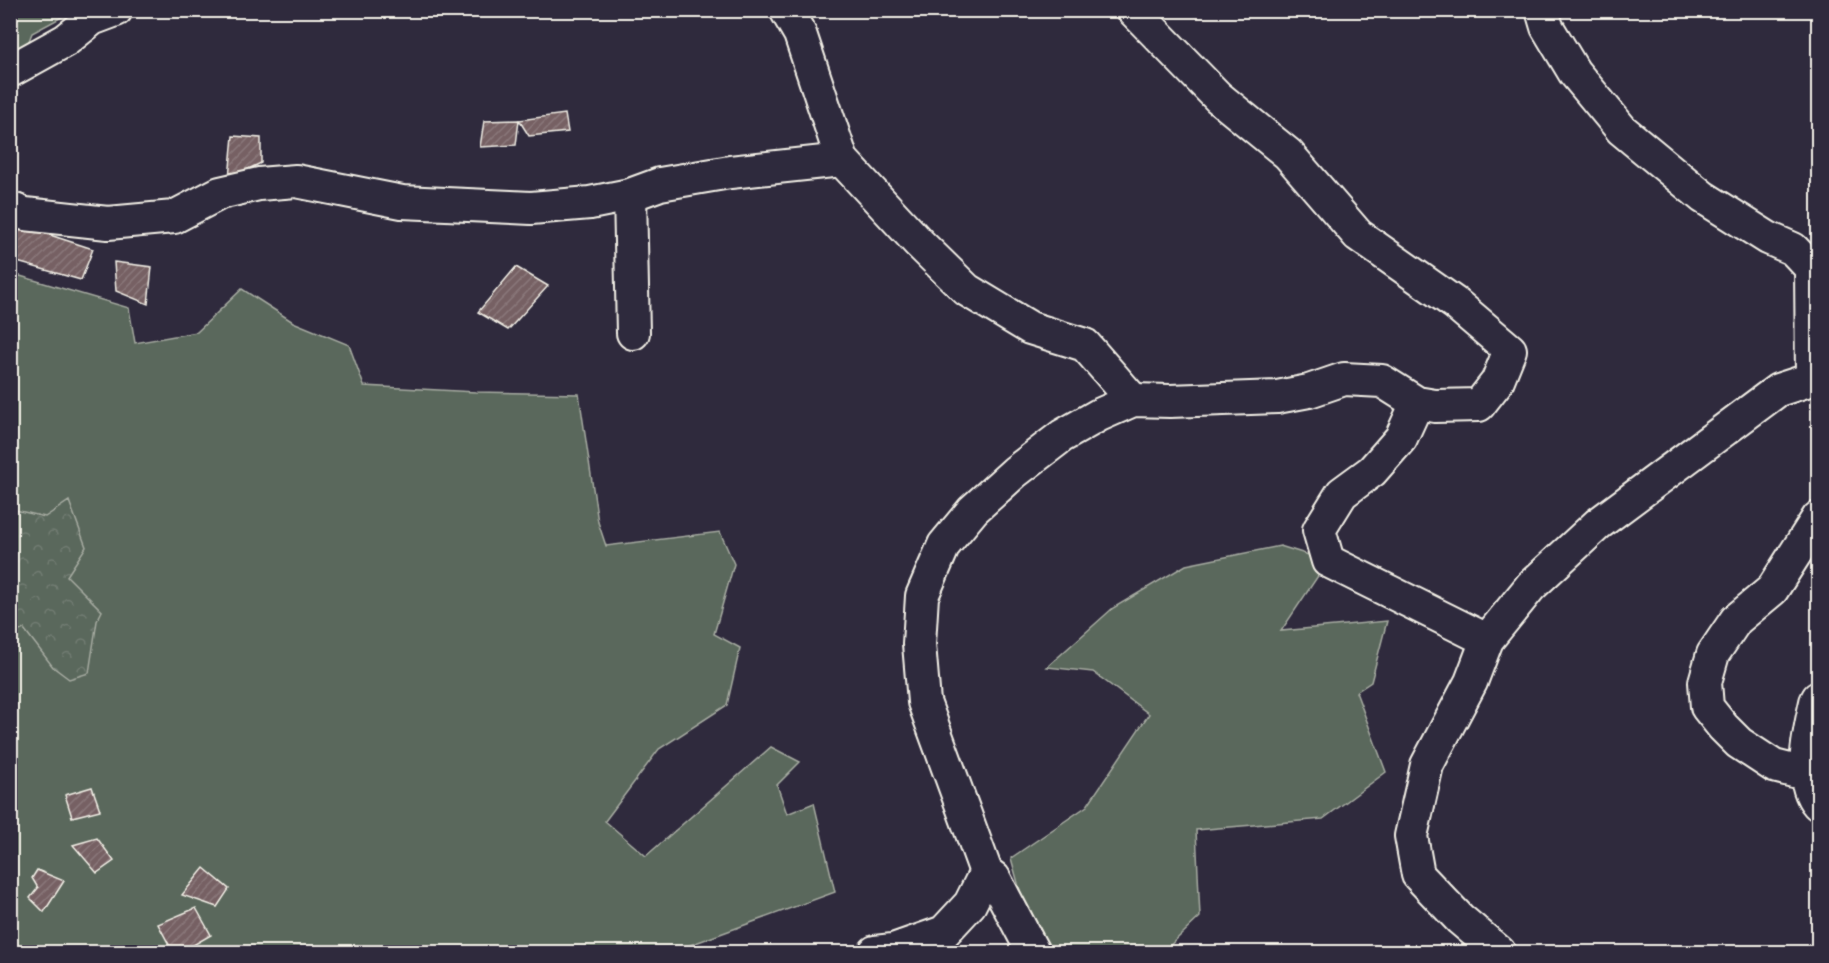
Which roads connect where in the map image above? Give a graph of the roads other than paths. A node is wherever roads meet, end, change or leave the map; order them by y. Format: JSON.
{"nodes":[{"id":1,"x":116,"y":10,"type":"edge"},
{"id":2,"x":786,"y":10,"type":"edge"},
{"id":3,"x":1133,"y":10,"type":"edge"},
{"id":4,"x":1542,"y":10,"type":"edge"},
{"id":5,"x":10,"y":71,"type":"edge"},
{"id":6,"x":842,"y":160,"type":"junction"},
{"id":7,"x":630,"y":195,"type":"junction"},
{"id":8,"x":10,"y":208,"type":"edge"},
{"id":9,"x":633,"y":333,"type":"dead end"},
{"id":10,"x":1815,"y":381,"type":"edge"},
{"id":11,"x":1132,"y":400,"type":"junction"},
{"id":12,"x":1417,"y":403,"type":"junction"},
{"id":13,"x":1818,"y":518,"type":"edge"},
{"id":14,"x":1487,"y":640,"type":"junction"},
{"id":15,"x":1818,"y":698,"type":"edge"},
{"id":16,"x":1814,"y":789,"type":"edge"},
{"id":17,"x":986,"y":872,"type":"junction"},
{"id":18,"x":874,"y":952,"type":"edge"},
{"id":19,"x":1033,"y":952,"type":"edge"},
{"id":20,"x":1499,"y":952,"type":"edge"}],
"edges":[{"from":1,"to":5,"type":"street"},
{"from":2,"to":6,"type":"street"},
{"from":3,"to":12,"type":"street"},
{"from":4,"to":10,"type":"street"},
{"from":6,"to":7,"type":"street"},
{"from":6,"to":11,"type":"street"},
{"from":7,"to":8,"type":"street"},
{"from":7,"to":9,"type":"street"},
{"from":10,"to":14,"type":"street"},
{"from":11,"to":12,"type":"street"},
{"from":11,"to":17,"type":"street"},
{"from":12,"to":14,"type":"street"},
{"from":13,"to":16,"type":"street"},
{"from":14,"to":20,"type":"street"},
{"from":15,"to":16,"type":"street"},
{"from":17,"to":18,"type":"street"},
{"from":17,"to":19,"type":"street"}]}
